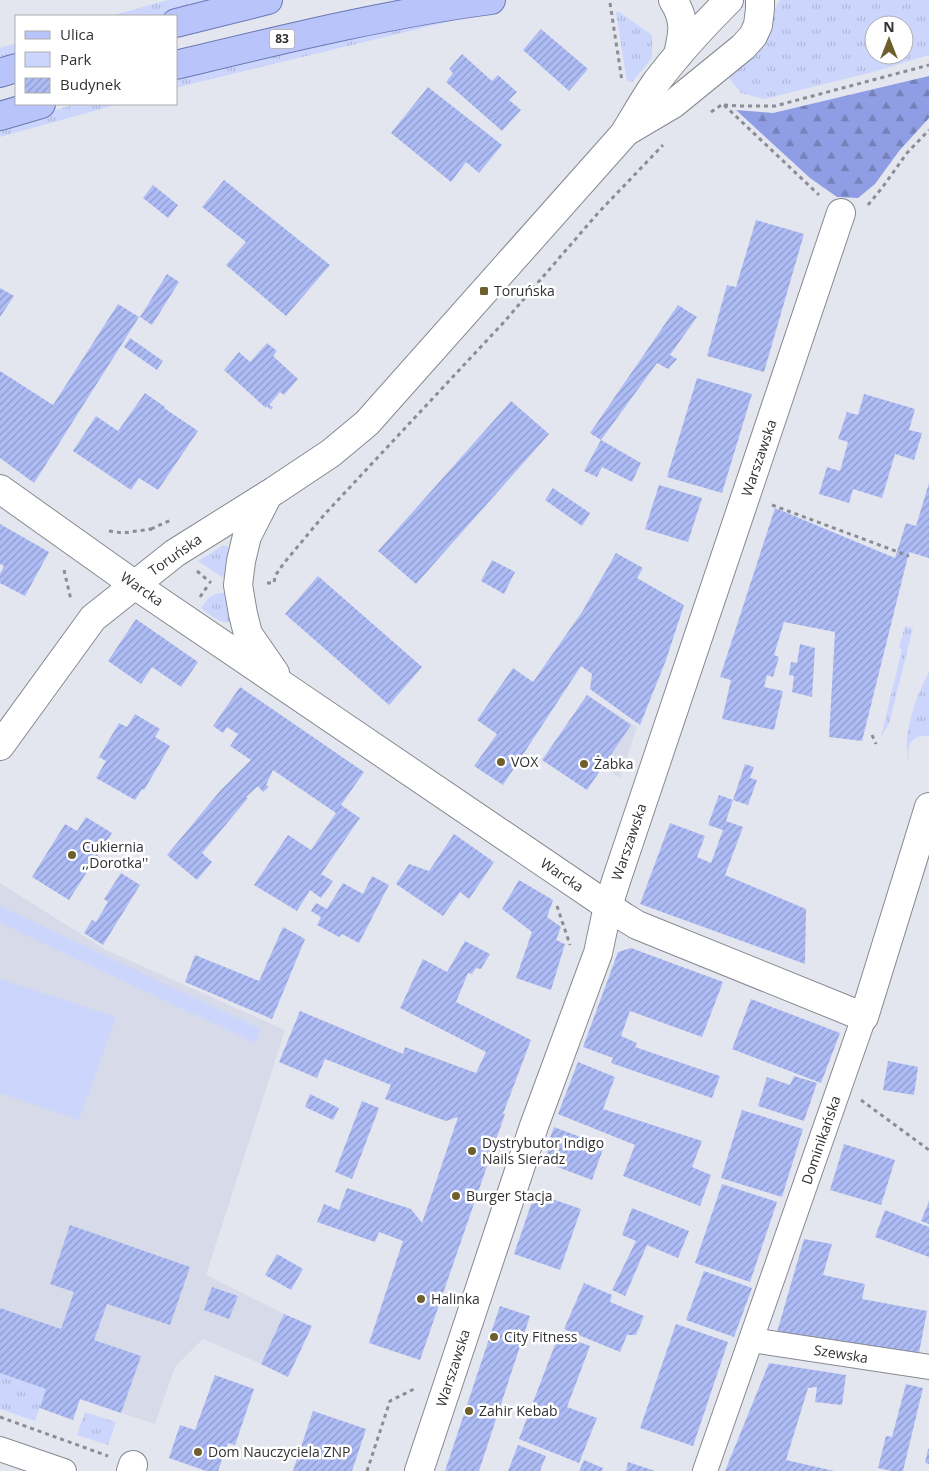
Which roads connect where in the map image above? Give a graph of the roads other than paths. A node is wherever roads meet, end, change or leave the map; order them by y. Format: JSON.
{"nodes":[{"id":1,"x":268,"y":0,"type":"edge"},
{"id":2,"x":491,"y":0,"type":"edge"},
{"id":3,"x":673,"y":0,"type":"edge"},
{"id":4,"x":729,"y":0,"type":"edge"},
{"id":5,"x":760,"y":0,"type":"edge"},
{"id":6,"x":178,"y":22,"type":"edge"},
{"id":7,"x":678,"y":55,"type":"junction"},
{"id":8,"x":178,"y":65,"type":"edge"},
{"id":9,"x":15,"y":68,"type":"edge"},
{"id":10,"x":0,"y":73,"type":"edge"},
{"id":11,"x":37,"y":105,"type":"edge"},
{"id":12,"x":0,"y":116,"type":"edge"},
{"id":13,"x":624,"y":134,"type":"junction"},
{"id":14,"x":841,"y":213,"type":"road end"},
{"id":15,"x":0,"y":489,"type":"edge"},
{"id":16,"x":268,"y":496,"type":"junction"},
{"id":17,"x":135,"y":584,"type":"junction"},
{"id":18,"x":285,"y":686,"type":"junction"},
{"id":19,"x":0,"y":746,"type":"edge"},
{"id":20,"x":929,"y":807,"type":"edge"},
{"id":21,"x":608,"y":906,"type":"junction"},
{"id":22,"x":864,"y":1017,"type":"junction"},
{"id":23,"x":752,"y":1340,"type":"junction"},
{"id":24,"x":929,"y":1367,"type":"edge"},
{"id":25,"x":0,"y":1449,"type":"edge"},
{"id":26,"x":64,"y":1471,"type":"edge"},
{"id":27,"x":419,"y":1471,"type":"edge"},
{"id":28,"x":705,"y":1471,"type":"edge"}],
"edges":[{"from":1,"to":6,"type":"main road"},
{"from":2,"to":8,"type":"main road","number":"83"},
{"from":3,"to":7,"type":"street","name":"Toruńska"},
{"from":4,"to":7,"type":"street","name":"Toruńska"},
{"from":5,"to":13,"type":"street","name":"Toruńska"},
{"from":7,"to":13,"type":"street","name":"Toruńska"},
{"from":9,"to":10,"type":"main road"},
{"from":11,"to":12,"type":"main road"},
{"from":13,"to":16,"type":"street","name":"Toruńska"},
{"from":14,"to":21,"type":"street","name":"Warszawska"},
{"from":15,"to":17,"type":"street","name":"Warcka"},
{"from":16,"to":17,"type":"street","name":"Toruńska"},
{"from":16,"to":18,"type":"street","name":"Warcka"},
{"from":17,"to":18,"type":"street","name":"Warcka"},
{"from":17,"to":19,"type":"street","name":"Toruńska"},
{"from":18,"to":21,"type":"street","name":"Warcka"},
{"from":20,"to":22,"type":"street","name":"Dominikańska"},
{"from":21,"to":22,"type":"street","name":"Warcka"},
{"from":21,"to":27,"type":"street","name":"Warszawska"},
{"from":22,"to":23,"type":"street","name":"Dominikańska"},
{"from":23,"to":24,"type":"street","name":"Szewska"},
{"from":23,"to":28,"type":"street","name":"Dominikańska"},
{"from":25,"to":26,"type":"street"}]}
